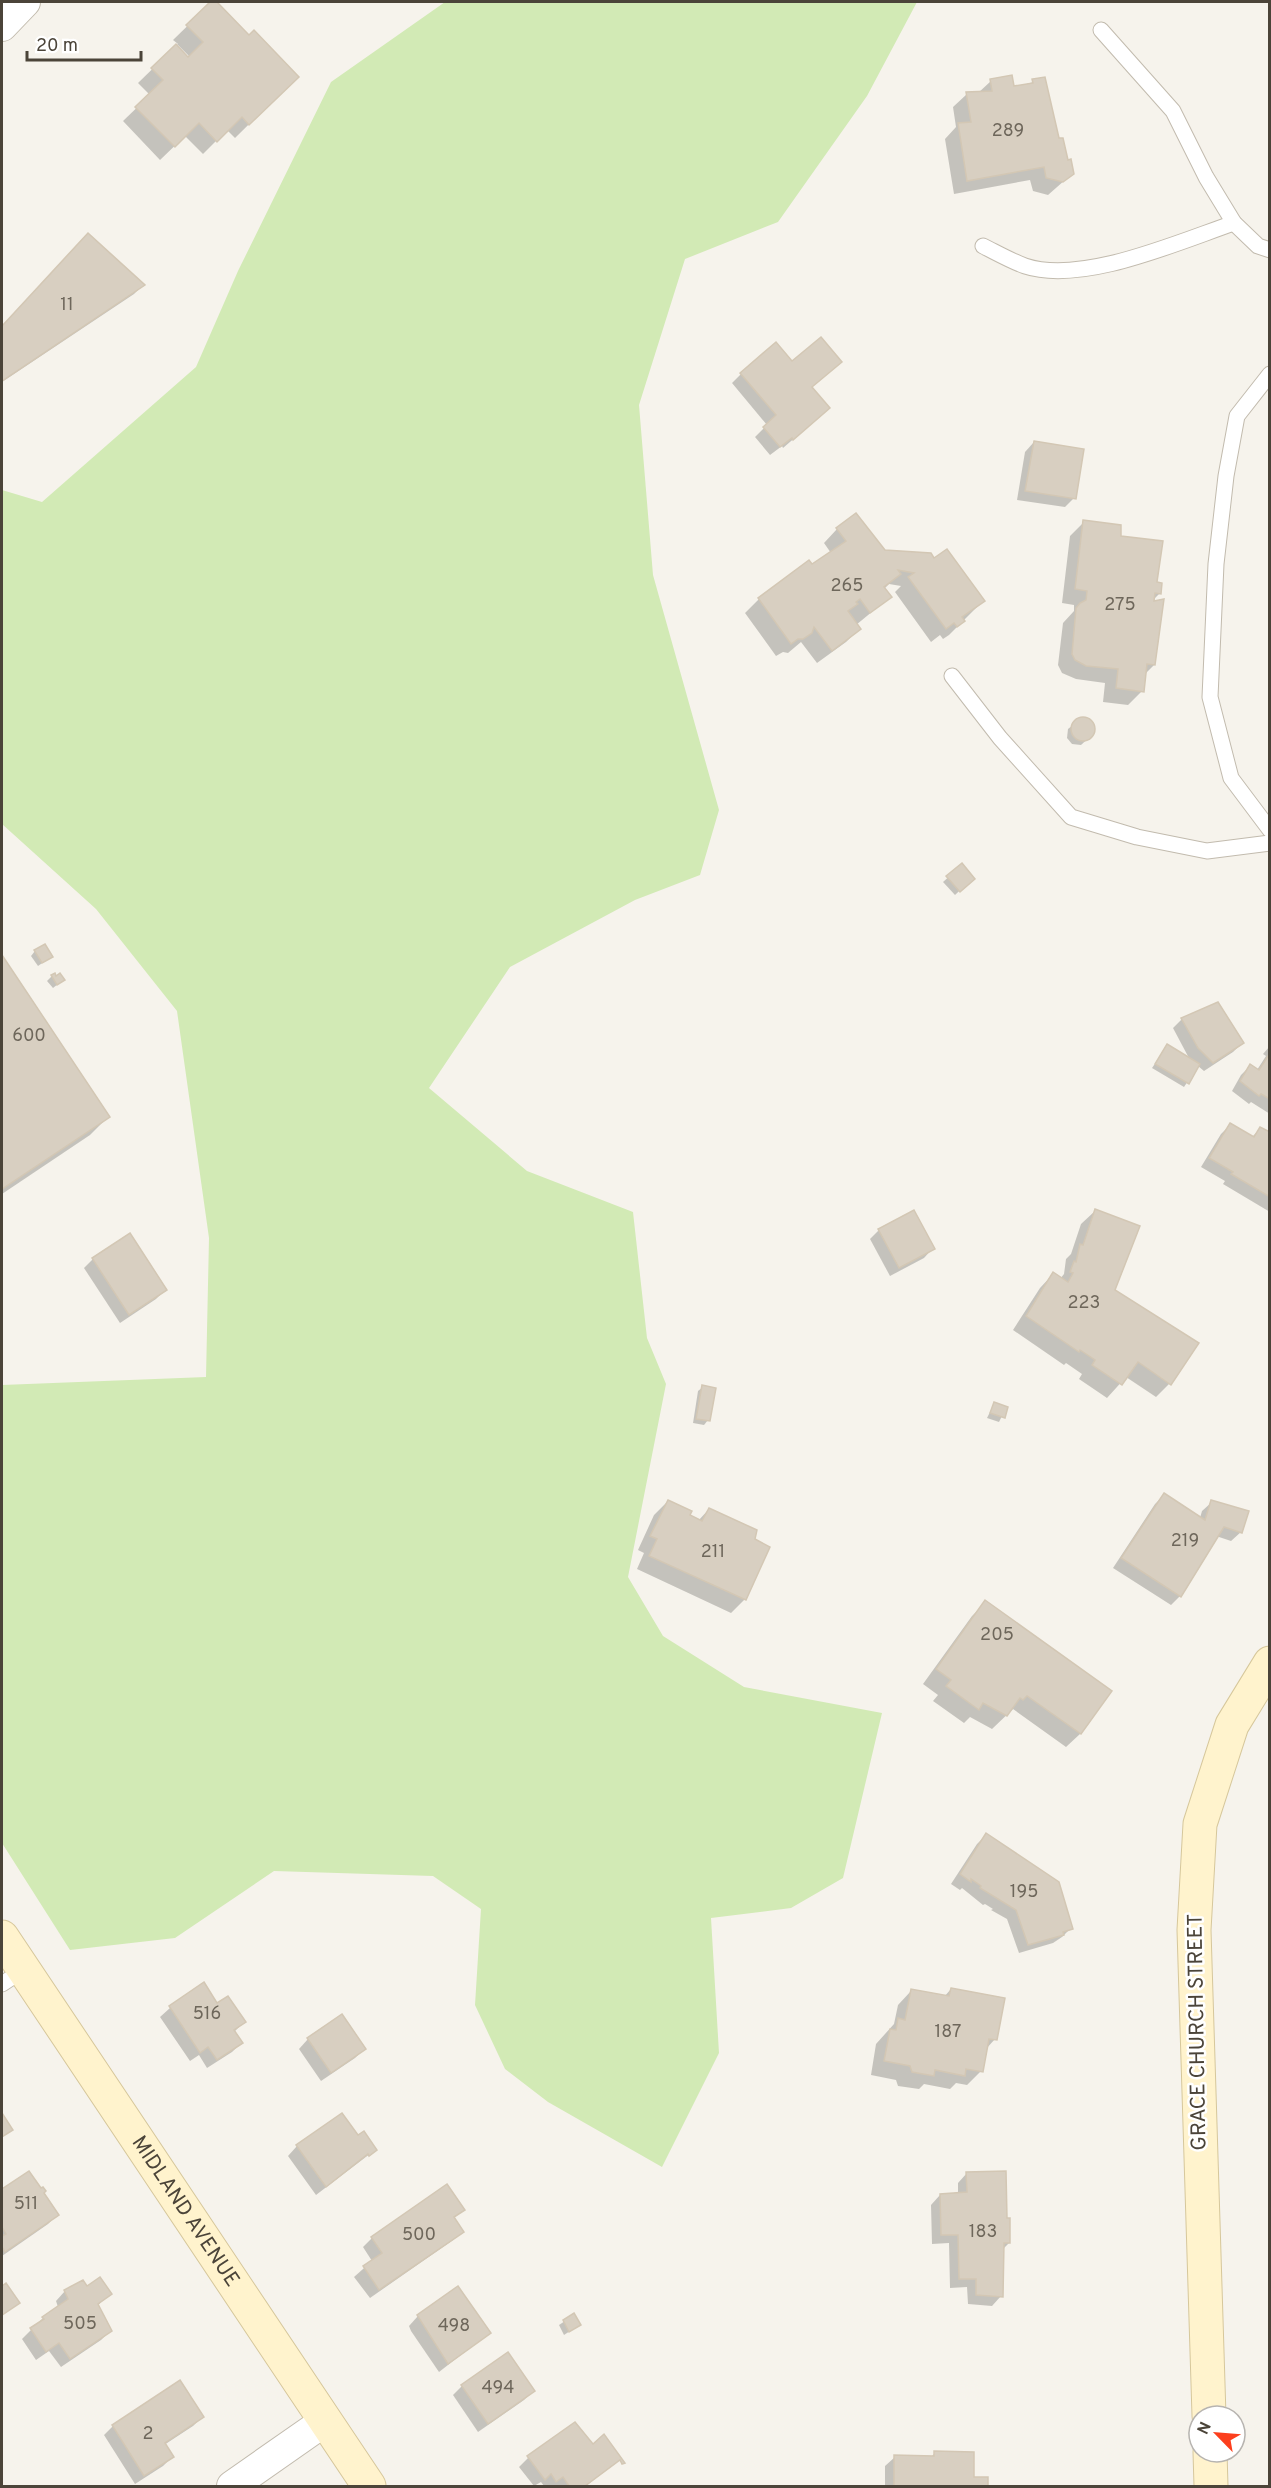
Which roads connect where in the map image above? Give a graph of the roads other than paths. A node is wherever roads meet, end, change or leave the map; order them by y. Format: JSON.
{"nodes":[{"id":1,"x":26,"y":2,"type":"edge"},
{"id":2,"x":2,"y":26,"type":"edge"},
{"id":3,"x":1101,"y":30,"type":"dead end"},
{"id":4,"x":1234,"y":224,"type":"junction"},
{"id":5,"x":983,"y":246,"type":"dead end"},
{"id":6,"x":1269,"y":250,"type":"edge"},
{"id":7,"x":1269,"y":374,"type":"edge"},
{"id":8,"x":952,"y":676,"type":"dead end"},
{"id":9,"x":1269,"y":830,"type":"edge"},
{"id":10,"x":1269,"y":843,"type":"edge"},
{"id":11,"x":1269,"y":1663,"type":"edge"},
{"id":12,"x":2,"y":1937,"type":"edge"},
{"id":13,"x":12,"y":1977,"type":"edge"},
{"id":14,"x":1209,"y":2404,"type":"edge"},
{"id":15,"x":325,"y":2421,"type":"junction"},
{"id":16,"x":1210,"y":2464,"type":"edge"},
{"id":17,"x":232,"y":2487,"type":"edge"},
{"id":18,"x":369,"y":2487,"type":"edge"},
{"id":19,"x":1211,"y":2487,"type":"edge"}],
"edges":[{"from":1,"to":2,"type":"street"},
{"from":3,"to":4,"type":"lane"},
{"from":4,"to":5,"type":"lane"},
{"from":4,"to":6,"type":"lane"},
{"from":7,"to":9,"type":"lane"},
{"from":8,"to":10,"type":"lane"},
{"from":11,"to":14,"type":"street","name":"GRACE CHURCH STREET"},
{"from":12,"to":13,"type":"street","name":"MIDLAND AVENUE"},
{"from":13,"to":15,"type":"street","name":"MIDLAND AVENUE"},
{"from":15,"to":17,"type":"street"},
{"from":15,"to":18,"type":"street","name":"MIDLAND AVENUE"},
{"from":16,"to":19,"type":"street"}]}
